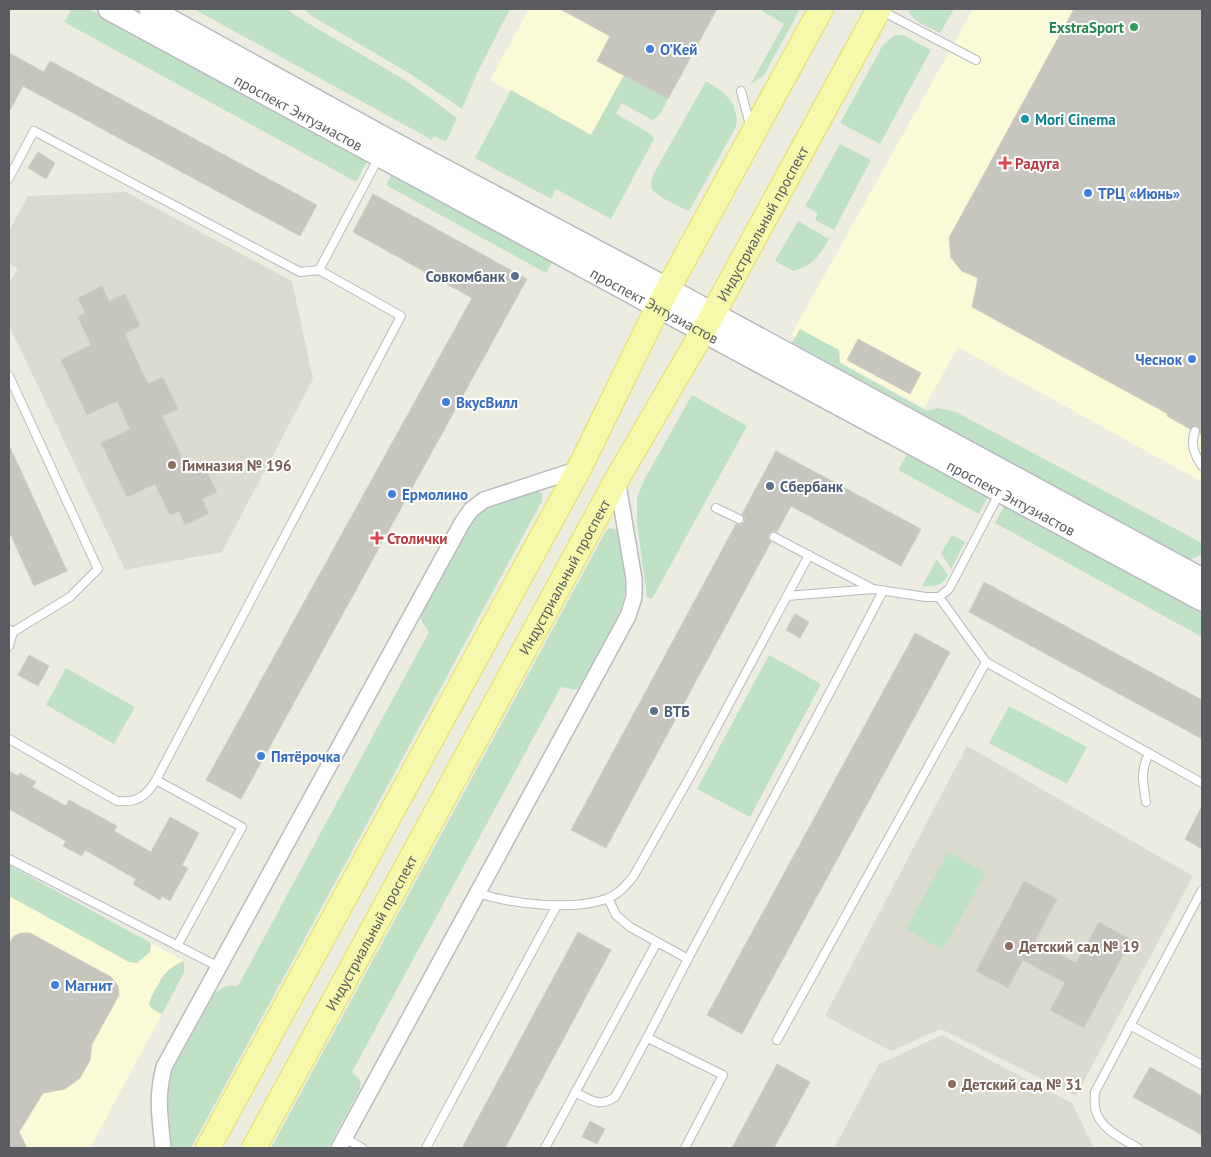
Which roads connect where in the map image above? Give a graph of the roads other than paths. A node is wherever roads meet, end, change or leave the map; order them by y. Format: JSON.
{"nodes":[{"id":1,"x":109,"y":9,"type":"edge"},
{"id":2,"x":821,"y":9,"type":"edge"},
{"id":3,"x":879,"y":9,"type":"edge"},
{"id":4,"x":152,"y":14,"type":"edge"},
{"id":5,"x":976,"y":60,"type":"dead end"},
{"id":6,"x":740,"y":91,"type":"dead end"},
{"id":7,"x":753,"y":134,"type":"junction"},
{"id":8,"x":384,"y":148,"type":"junction"},
{"id":9,"x":9,"y":178,"type":"edge"},
{"id":10,"x":320,"y":270,"type":"junction"},
{"id":11,"x":663,"y":298,"type":"junction"},
{"id":12,"x":708,"y":322,"type":"junction"},
{"id":13,"x":9,"y":376,"type":"edge"},
{"id":14,"x":1195,"y":432,"type":"dead end"},
{"id":15,"x":1202,"y":466,"type":"edge"},
{"id":16,"x":578,"y":469,"type":"junction"},
{"id":17,"x":617,"y":479,"type":"junction"},
{"id":18,"x":1005,"y":483,"type":"junction"},
{"id":19,"x":716,"y":508,"type":"dead end"},
{"id":20,"x":739,"y":519,"type":"dead end"},
{"id":21,"x":774,"y":537,"type":"dead end"},
{"id":22,"x":809,"y":555,"type":"junction"},
{"id":23,"x":1200,"y":586,"type":"edge"},
{"id":24,"x":873,"y":589,"type":"junction"},
{"id":25,"x":882,"y":591,"type":"junction"},
{"id":26,"x":787,"y":596,"type":"junction"},
{"id":27,"x":939,"y":597,"type":"junction"},
{"id":28,"x":11,"y":630,"type":"edge"},
{"id":29,"x":9,"y":646,"type":"edge"},
{"id":30,"x":986,"y":662,"type":"junction"},
{"id":31,"x":9,"y":739,"type":"edge"},
{"id":32,"x":1149,"y":753,"type":"junction"},
{"id":33,"x":156,"y":780,"type":"junction"},
{"id":34,"x":1202,"y":783,"type":"edge"},
{"id":35,"x":1146,"y":802,"type":"dead end"},
{"id":36,"x":9,"y":859,"type":"edge"},
{"id":37,"x":1202,"y":890,"type":"edge"},
{"id":38,"x":477,"y":893,"type":"junction"},
{"id":39,"x":608,"y":898,"type":"junction"},
{"id":40,"x":556,"y":905,"type":"junction"},
{"id":41,"x":656,"y":942,"type":"junction"},
{"id":42,"x":177,"y":946,"type":"junction"},
{"id":43,"x":688,"y":959,"type":"junction"},
{"id":44,"x":219,"y":967,"type":"junction"},
{"id":45,"x":1130,"y":1025,"type":"junction"},
{"id":46,"x":648,"y":1038,"type":"junction"},
{"id":47,"x":777,"y":1040,"type":"dead end"},
{"id":48,"x":1202,"y":1065,"type":"edge"},
{"id":49,"x":574,"y":1092,"type":"junction"},
{"id":50,"x":342,"y":1143,"type":"edge"},
{"id":51,"x":163,"y":1148,"type":"edge"},
{"id":52,"x":208,"y":1148,"type":"edge"},
{"id":53,"x":254,"y":1148,"type":"edge"},
{"id":54,"x":362,"y":1148,"type":"edge"},
{"id":55,"x":426,"y":1148,"type":"edge"},
{"id":56,"x":545,"y":1148,"type":"edge"},
{"id":57,"x":685,"y":1148,"type":"edge"},
{"id":58,"x":1138,"y":1148,"type":"edge"}],
"edges":[{"from":1,"to":4,"type":"street","name":"проспект Энтузиастов"},
{"from":2,"to":7,"type":"main road"},
{"from":3,"to":5,"type":"lane"},
{"from":3,"to":12,"type":"main road","name":"Индустриальный проспект"},
{"from":4,"to":8,"type":"street","name":"проспект Энтузиастов"},
{"from":6,"to":7,"type":"lane"},
{"from":7,"to":11,"type":"main road"},
{"from":8,"to":10,"type":"lane"},
{"from":8,"to":11,"type":"street","name":"проспект Энтузиастов"},
{"from":9,"to":10,"type":"lane"},
{"from":10,"to":33,"type":"lane"},
{"from":11,"to":12,"type":"street","name":"проспект Энтузиастов"},
{"from":11,"to":16,"type":"main road"},
{"from":12,"to":17,"type":"main road","name":"Индустриальный проспект"},
{"from":12,"to":18,"type":"street","name":"проспект Энтузиастов"},
{"from":13,"to":28,"type":"lane"},
{"from":14,"to":15,"type":"lane"},
{"from":16,"to":44,"type":"street"},
{"from":16,"to":52,"type":"main road"},
{"from":17,"to":38,"type":"street"},
{"from":17,"to":53,"type":"main road","name":"Индустриальный проспект"},
{"from":18,"to":23,"type":"street","name":"проспект Энтузиастов"},
{"from":18,"to":27,"type":"lane"},
{"from":19,"to":20,"type":"lane"},
{"from":21,"to":22,"type":"lane"},
{"from":22,"to":24,"type":"lane"},
{"from":22,"to":26,"type":"lane"},
{"from":24,"to":25,"type":"lane"},
{"from":24,"to":26,"type":"lane"},
{"from":25,"to":27,"type":"lane"},
{"from":25,"to":43,"type":"lane"},
{"from":26,"to":39,"type":"lane"},
{"from":27,"to":30,"type":"lane"},
{"from":28,"to":29,"type":"lane"},
{"from":30,"to":32,"type":"lane"},
{"from":30,"to":47,"type":"lane"},
{"from":31,"to":33,"type":"lane"},
{"from":32,"to":34,"type":"lane"},
{"from":32,"to":35,"type":"lane"},
{"from":33,"to":42,"type":"lane"},
{"from":36,"to":42,"type":"lane"},
{"from":37,"to":45,"type":"lane"},
{"from":38,"to":40,"type":"lane"},
{"from":38,"to":50,"type":"street"},
{"from":39,"to":40,"type":"lane"},
{"from":39,"to":41,"type":"lane"},
{"from":40,"to":55,"type":"lane"},
{"from":41,"to":43,"type":"lane"},
{"from":41,"to":49,"type":"lane"},
{"from":42,"to":44,"type":"lane"},
{"from":43,"to":46,"type":"lane"},
{"from":44,"to":51,"type":"street"},
{"from":45,"to":48,"type":"lane"},
{"from":45,"to":58,"type":"lane"},
{"from":46,"to":49,"type":"lane"},
{"from":46,"to":57,"type":"lane"},
{"from":49,"to":56,"type":"lane"},
{"from":50,"to":54,"type":"lane"}]}
